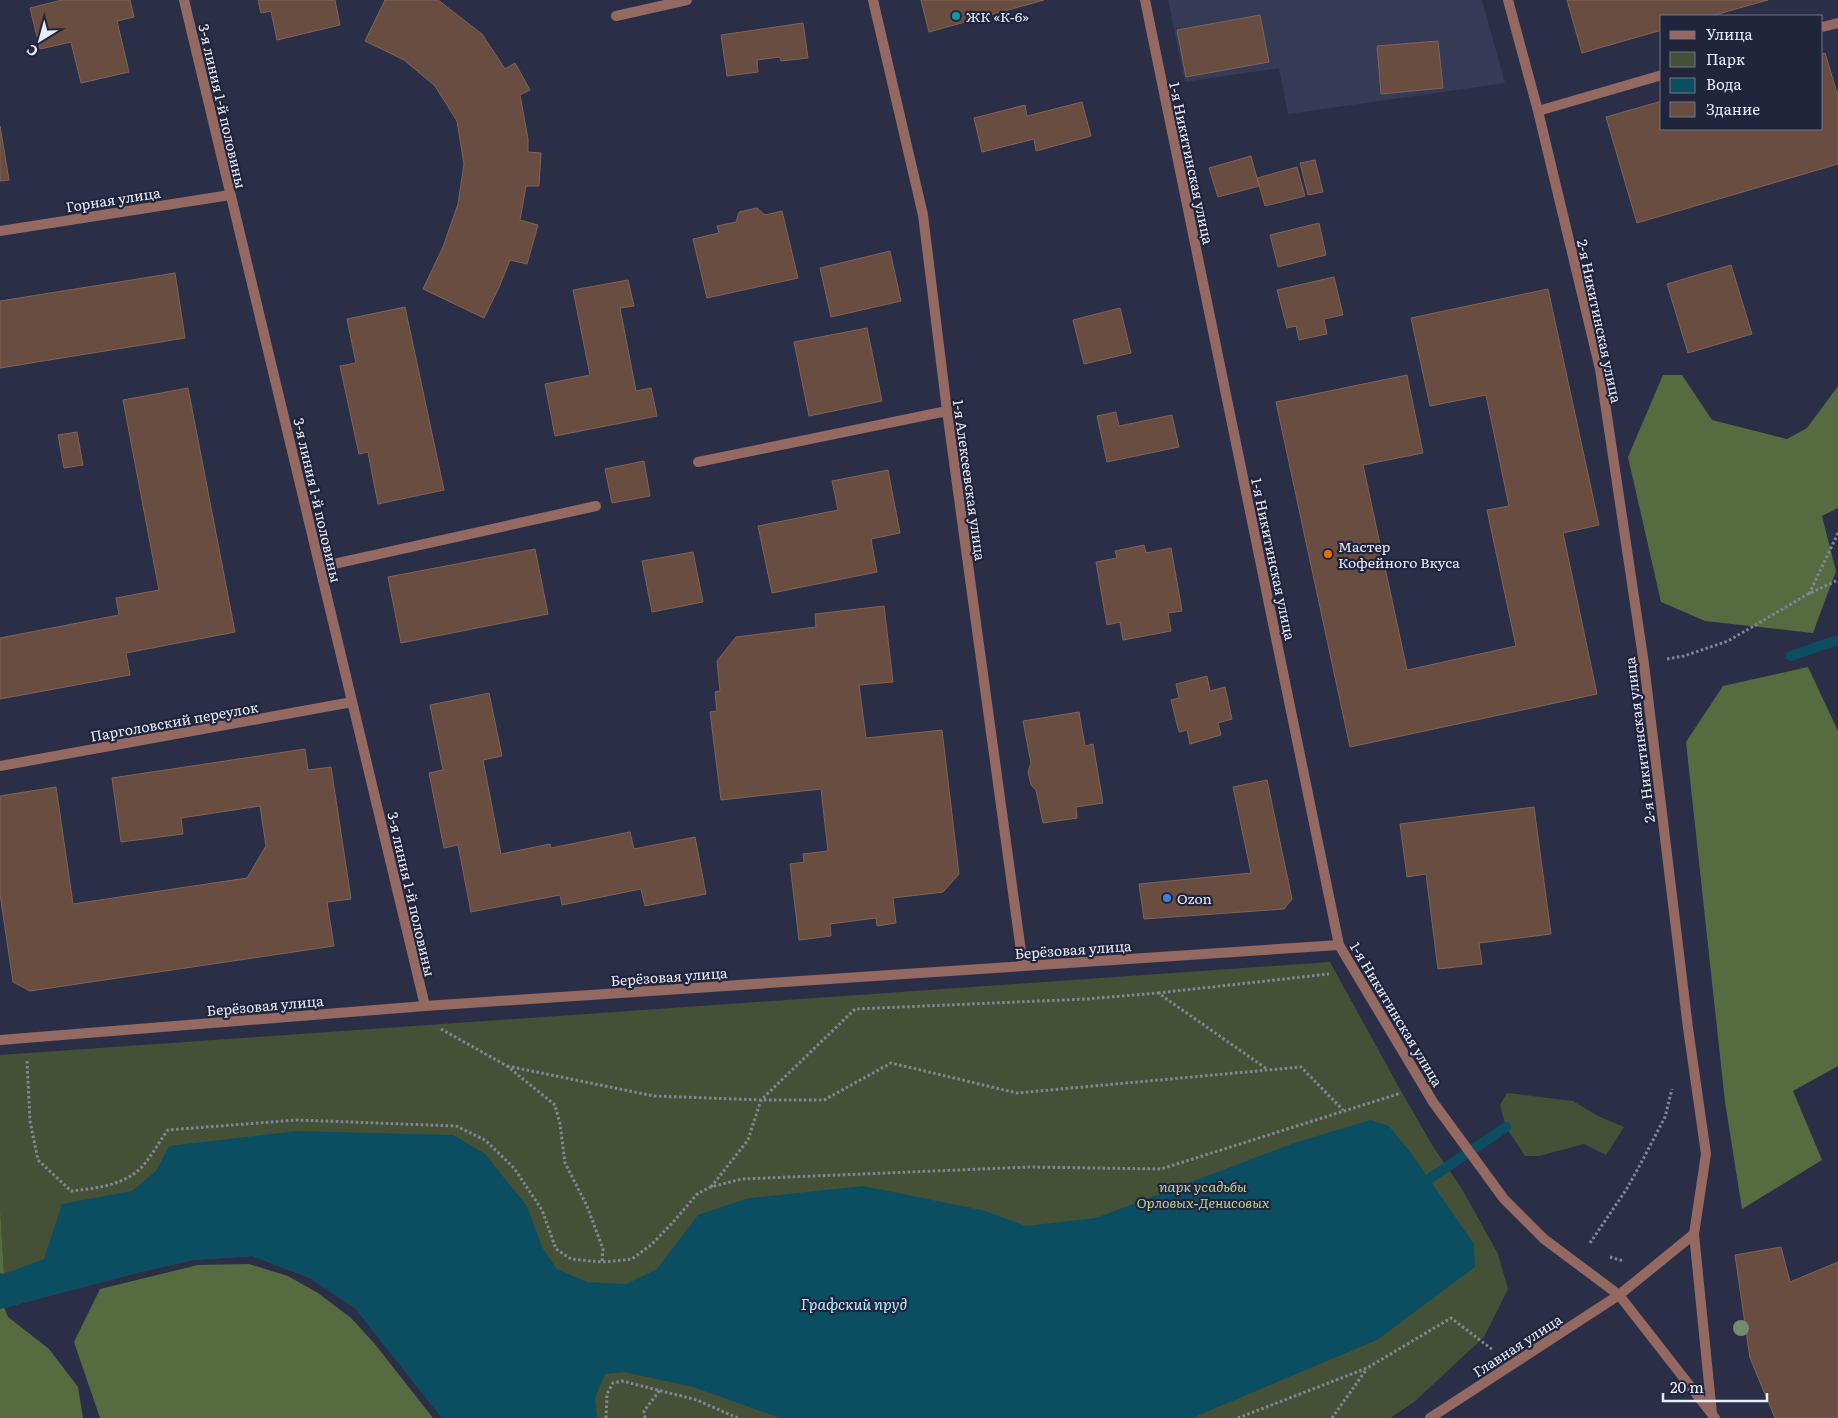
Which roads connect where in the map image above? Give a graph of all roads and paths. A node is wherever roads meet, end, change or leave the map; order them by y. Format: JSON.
{"nodes":[{"id":1,"x":184,"y":0,"type":"edge"},
{"id":2,"x":687,"y":0,"type":"edge"},
{"id":3,"x":873,"y":0,"type":"edge"},
{"id":4,"x":1145,"y":0,"type":"edge"},
{"id":5,"x":1508,"y":0,"type":"edge"},
{"id":6,"x":616,"y":16,"type":"dead end"},
{"id":7,"x":1838,"y":23,"type":"edge"},
{"id":8,"x":1823,"y":28,"type":"edge"},
{"id":9,"x":1660,"y":76,"type":"edge"},
{"id":10,"x":1538,"y":112,"type":"junction"},
{"id":11,"x":230,"y":195,"type":"junction"},
{"id":12,"x":0,"y":231,"type":"edge"},
{"id":13,"x":947,"y":410,"type":"junction"},
{"id":14,"x":698,"y":462,"type":"dead end"},
{"id":15,"x":596,"y":506,"type":"dead end"},
{"id":16,"x":1838,"y":533,"type":"edge"},
{"id":17,"x":320,"y":567,"type":"junction"},
{"id":18,"x":1838,"y":580,"type":"edge"},
{"id":19,"x":1808,"y":594,"type":"junction"},
{"id":20,"x":1644,"y":664,"type":"junction"},
{"id":21,"x":352,"y":702,"type":"junction"},
{"id":22,"x":0,"y":766,"type":"edge"},
{"id":23,"x":1340,"y":945,"type":"junction"},
{"id":24,"x":1023,"y":966,"type":"junction"},
{"id":25,"x":1336,"y":974,"type":"dead end"},
{"id":26,"x":1158,"y":993,"type":"junction"},
{"id":27,"x":425,"y":1006,"type":"junction"},
{"id":28,"x":26,"y":1038,"type":"junction"},
{"id":29,"x":0,"y":1040,"type":"edge"},
{"id":30,"x":508,"y":1066,"type":"junction"},
{"id":31,"x":1268,"y":1070,"type":"junction"},
{"id":32,"x":1672,"y":1088,"type":"dead end"},
{"id":33,"x":1402,"y":1093,"type":"dead end"},
{"id":34,"x":762,"y":1100,"type":"junction"},
{"id":35,"x":1343,"y":1110,"type":"junction"},
{"id":36,"x":711,"y":1187,"type":"junction"},
{"id":37,"x":1694,"y":1234,"type":"junction"},
{"id":38,"x":1586,"y":1249,"type":"junction"},
{"id":39,"x":602,"y":1262,"type":"junction"},
{"id":40,"x":1577,"y":1262,"type":"junction"},
{"id":41,"x":1626,"y":1262,"type":"dead end"},
{"id":42,"x":1619,"y":1295,"type":"junction"},
{"id":43,"x":1494,"y":1351,"type":"dead end"},
{"id":44,"x":1367,"y":1368,"type":"junction"},
{"id":45,"x":660,"y":1390,"type":"junction"},
{"id":46,"x":1714,"y":1416,"type":"edge"},
{"id":47,"x":606,"y":1418,"type":"edge"},
{"id":48,"x":646,"y":1418,"type":"edge"},
{"id":49,"x":738,"y":1418,"type":"edge"},
{"id":50,"x":1238,"y":1418,"type":"edge"},
{"id":51,"x":1332,"y":1418,"type":"edge"},
{"id":52,"x":1430,"y":1418,"type":"edge"}],
"edges":[{"from":1,"to":11,"type":"street","name":"3-я линия 1-й половины"},
{"from":2,"to":6,"type":"street"},
{"from":3,"to":13,"type":"street","name":"1-я Алексеевская улица"},
{"from":4,"to":23,"type":"street","name":"1-я Никитинская улица"},
{"from":5,"to":10,"type":"street","name":"2-я Никитинская улица"},
{"from":7,"to":8,"type":"street"},
{"from":9,"to":10,"type":"street"},
{"from":10,"to":20,"type":"street","name":"2-я Никитинская улица"},
{"from":11,"to":12,"type":"street","name":"Горная улица"},
{"from":11,"to":17,"type":"street","name":"3-я линия 1-й половины"},
{"from":13,"to":14,"type":"street"},
{"from":13,"to":24,"type":"street","name":"1-я Алексеевская улица"},
{"from":15,"to":17,"type":"street"},
{"from":16,"to":19,"type":"path"},
{"from":17,"to":21,"type":"street","name":"3-я линия 1-й половины"},
{"from":18,"to":19,"type":"path"},
{"from":19,"to":20,"type":"path"},
{"from":20,"to":37,"type":"street","name":"2-я Никитинская улица"},
{"from":21,"to":22,"type":"street","name":"Парголовский переулок"},
{"from":21,"to":27,"type":"street","name":"3-я линия 1-й половины"},
{"from":23,"to":24,"type":"street","name":"Берёзовая улица"},
{"from":23,"to":40,"type":"street","name":"1-я Никитинская улица"},
{"from":24,"to":27,"type":"street","name":"Берёзовая улица"},
{"from":25,"to":26,"type":"path"},
{"from":26,"to":31,"type":"path"},
{"from":26,"to":34,"type":"path"},
{"from":27,"to":28,"type":"street","name":"Берёзовая улица"},
{"from":27,"to":30,"type":"path"},
{"from":28,"to":29,"type":"street","name":"Берёзовая улица"},
{"from":28,"to":39,"type":"path"},
{"from":30,"to":34,"type":"path"},
{"from":30,"to":39,"type":"path"},
{"from":31,"to":34,"type":"path"},
{"from":31,"to":35,"type":"path"},
{"from":32,"to":38,"type":"path"},
{"from":33,"to":35,"type":"path"},
{"from":34,"to":36,"type":"path"},
{"from":35,"to":36,"type":"path"},
{"from":36,"to":39,"type":"path"},
{"from":37,"to":42,"type":"street"},
{"from":37,"to":46,"type":"street","name":"2-я Никитинская улица"},
{"from":38,"to":40,"type":"path"},
{"from":38,"to":41,"type":"path"},
{"from":40,"to":42,"type":"street"},
{"from":42,"to":46,"type":"street"},
{"from":42,"to":52,"type":"street","name":"Главная улица"},
{"from":43,"to":44,"type":"path"},
{"from":44,"to":50,"type":"path"},
{"from":44,"to":51,"type":"path"},
{"from":45,"to":47,"type":"path"},
{"from":45,"to":48,"type":"path"},
{"from":45,"to":49,"type":"path"}]}
